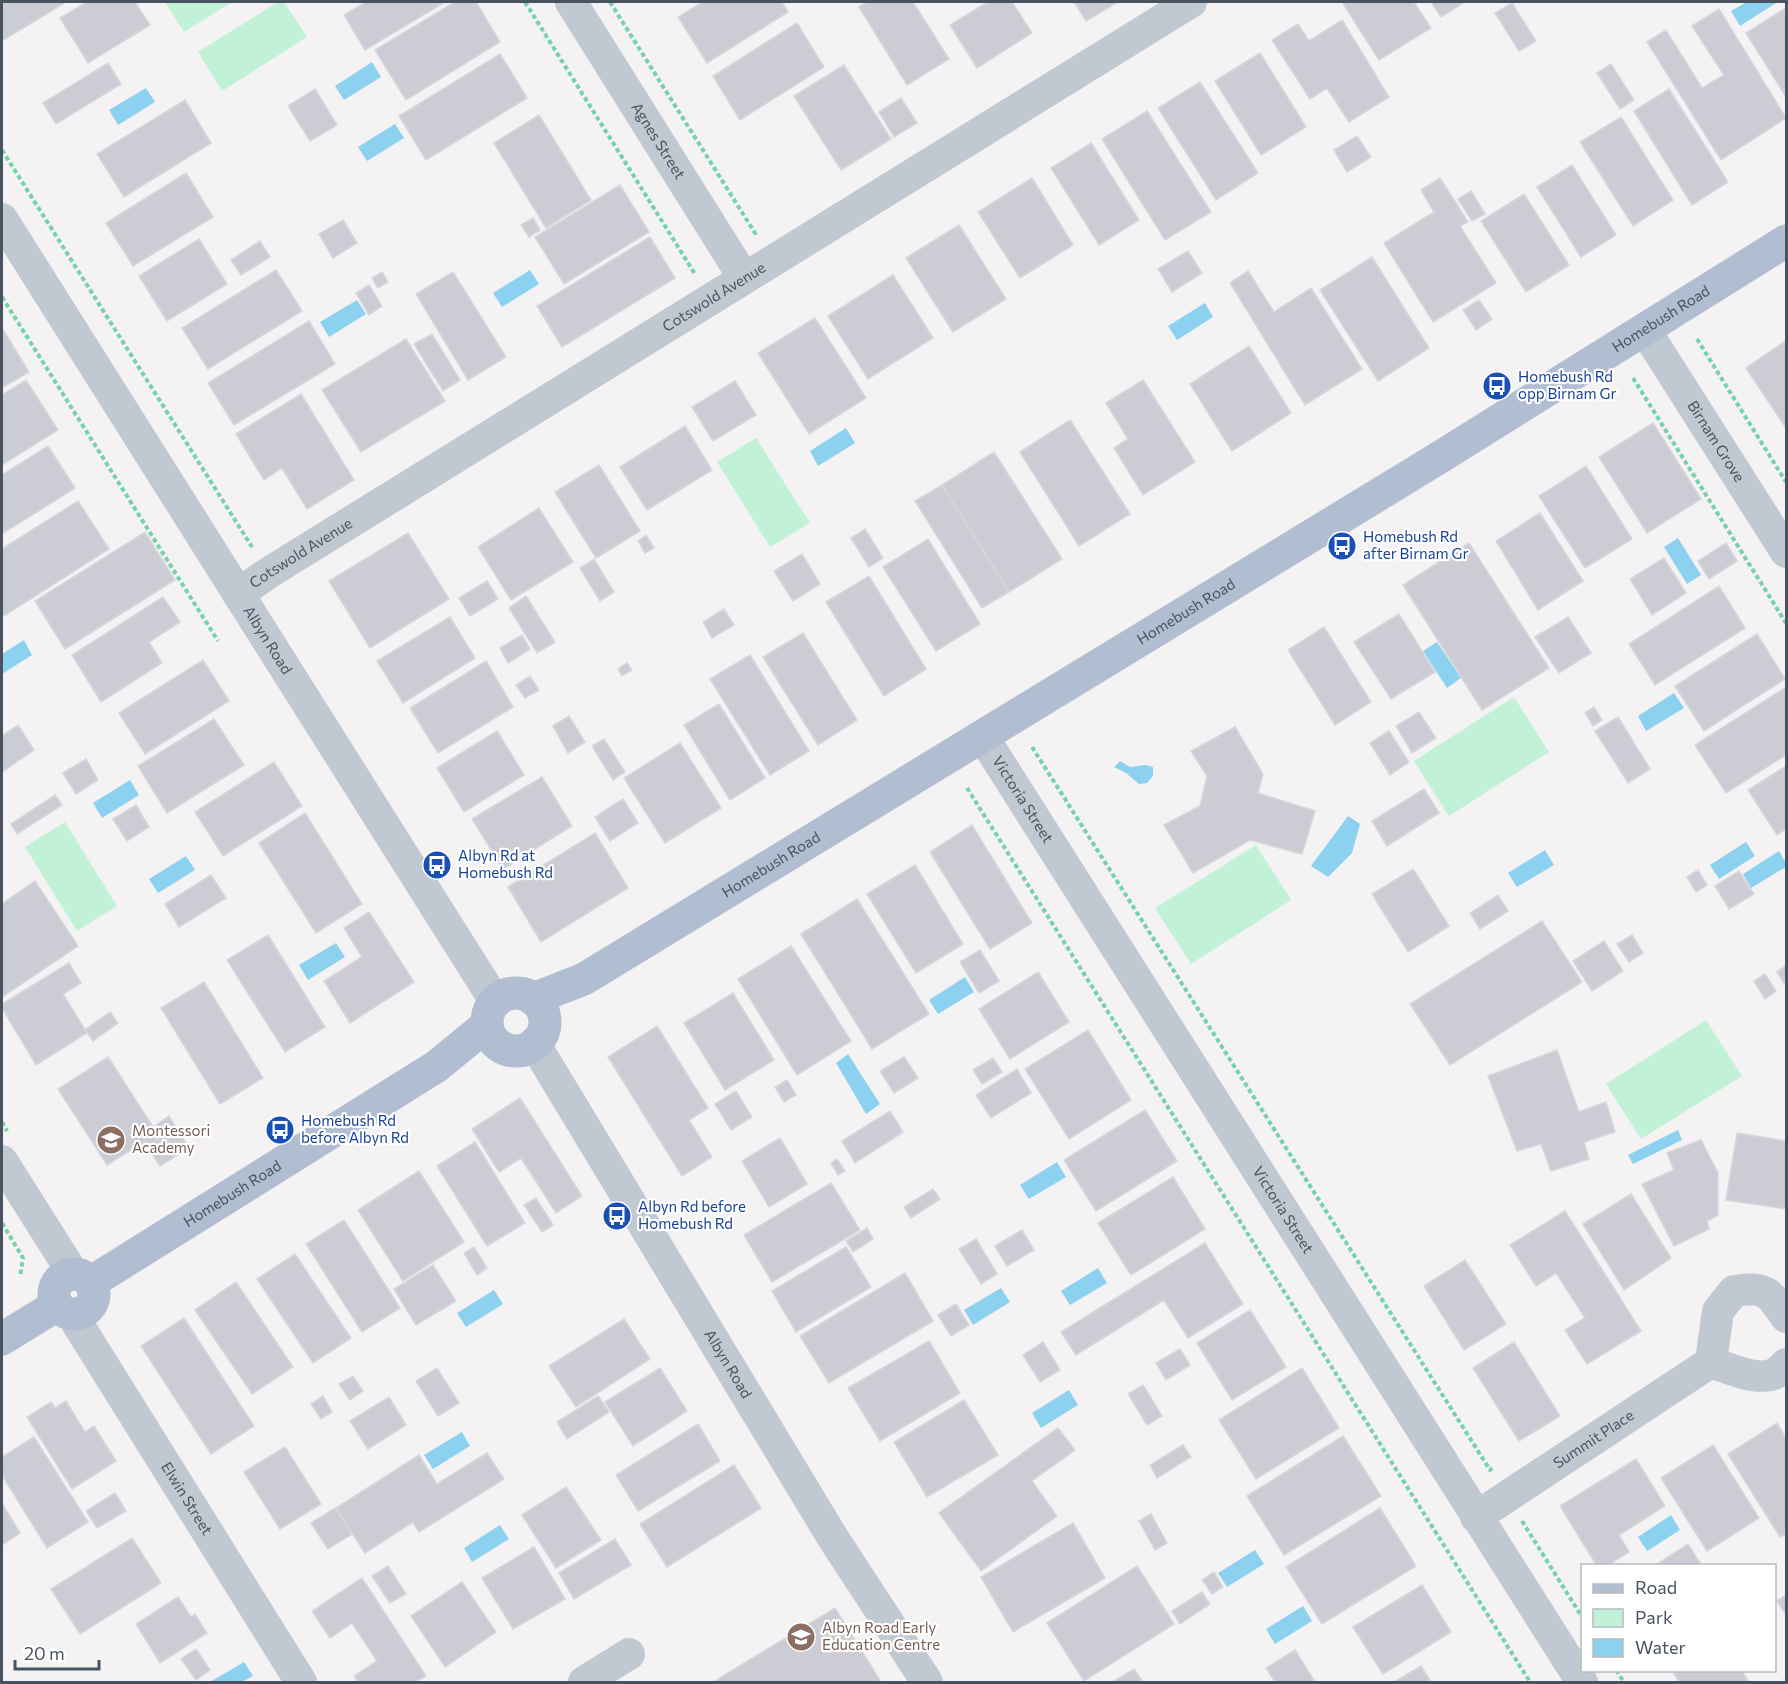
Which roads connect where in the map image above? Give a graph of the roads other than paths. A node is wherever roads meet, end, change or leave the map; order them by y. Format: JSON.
{"nodes":[{"id":1,"x":571,"y":2,"type":"edge"},
{"id":2,"x":1191,"y":2,"type":"edge"},
{"id":3,"x":2,"y":219,"type":"edge"},
{"id":4,"x":1786,"y":240,"type":"edge"},
{"id":5,"x":744,"y":278,"type":"junction"},
{"id":6,"x":1645,"y":330,"type":"junction"},
{"id":7,"x":1786,"y":552,"type":"edge"},
{"id":8,"x":238,"y":594,"type":"junction"},
{"id":9,"x":983,"y":737,"type":"junction"},
{"id":10,"x":537,"y":1019,"type":"junction"},
{"id":11,"x":493,"y":1023,"type":"junction"},
{"id":12,"x":2,"y":1161,"type":"edge"},
{"id":13,"x":80,"y":1279,"type":"junction"},
{"id":14,"x":67,"y":1309,"type":"junction"},
{"id":15,"x":1786,"y":1317,"type":"edge"},
{"id":16,"x":2,"y":1339,"type":"edge"},
{"id":17,"x":1711,"y":1362,"type":"junction"},
{"id":18,"x":1786,"y":1364,"type":"edge"},
{"id":19,"x":1476,"y":1517,"type":"junction"},
{"id":20,"x":628,"y":1654,"type":"dead end"},
{"id":21,"x":301,"y":1683,"type":"edge"},
{"id":22,"x":584,"y":1683,"type":"edge"},
{"id":23,"x":927,"y":1683,"type":"edge"},
{"id":24,"x":1582,"y":1683,"type":"edge"}],
"edges":[{"from":1,"to":5,"type":"street","name":"Agnes Street"},
{"from":2,"to":5,"type":"street","name":"Cotswold Avenue"},
{"from":3,"to":8,"type":"street","name":"Albyn Road"},
{"from":4,"to":6,"type":"main road","name":"Homebush Road"},
{"from":5,"to":8,"type":"street","name":"Cotswold Avenue"},
{"from":6,"to":7,"type":"street","name":"Birnam Grove"},
{"from":6,"to":9,"type":"main road","name":"Homebush Road"},
{"from":8,"to":11,"type":"street","name":"Albyn Road"},
{"from":9,"to":10,"type":"main road","name":"Homebush Road"},
{"from":9,"to":19,"type":"street","name":"Victoria Street"},
{"from":10,"to":11,"type":"main road","name":"Homebush Road"},
{"from":10,"to":11,"type":"main road","name":"Homebush Road"},
{"from":10,"to":23,"type":"street","name":"Albyn Road"},
{"from":11,"to":13,"type":"main road","name":"Homebush Road"},
{"from":12,"to":13,"type":"street"},
{"from":13,"to":14,"type":"main road"},
{"from":14,"to":16,"type":"main road"},
{"from":14,"to":21,"type":"street","name":"Elwin Street"},
{"from":15,"to":17,"type":"street"},
{"from":17,"to":18,"type":"street"},
{"from":17,"to":19,"type":"street","name":"Summit Place"},
{"from":19,"to":24,"type":"street","name":"Victoria Street"},
{"from":20,"to":22,"type":"street"}]}
